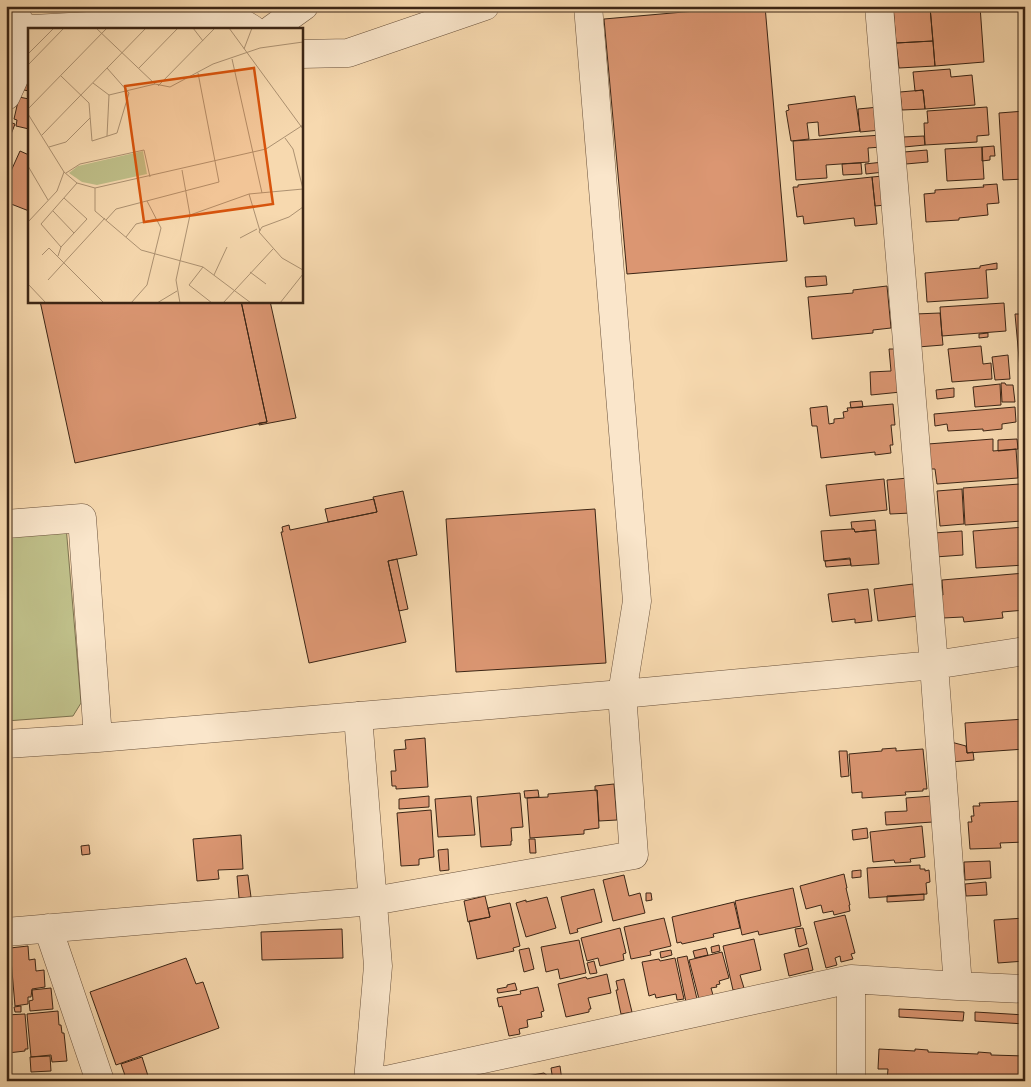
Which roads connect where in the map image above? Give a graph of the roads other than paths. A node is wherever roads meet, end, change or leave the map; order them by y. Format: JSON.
{"nodes":[{"id":1,"x":8,"y":6,"type":"edge"},
{"id":2,"x":304,"y":6,"type":"edge"},
{"id":3,"x":485,"y":6,"type":"edge"},
{"id":4,"x":588,"y":6,"type":"edge"},
{"id":5,"x":879,"y":6,"type":"edge"},
{"id":6,"x":238,"y":18,"type":"edge"},
{"id":7,"x":59,"y":28,"type":"edge"},
{"id":8,"x":273,"y":28,"type":"edge"},
{"id":9,"x":23,"y":30,"type":"edge"},
{"id":10,"x":302,"y":54,"type":"edge"},
{"id":11,"x":6,"y":96,"type":"edge"},
{"id":12,"x":6,"y":524,"type":"edge"},
{"id":13,"x":1025,"y":651,"type":"edge"},
{"id":14,"x":934,"y":665,"type":"junction"},
{"id":15,"x":622,"y":694,"type":"junction"},
{"id":16,"x":358,"y":716,"type":"junction"},
{"id":17,"x":98,"y":738,"type":"junction"},
{"id":18,"x":6,"y":744,"type":"edge"},
{"id":19,"x":373,"y":901,"type":"junction"},
{"id":20,"x":48,"y":928,"type":"junction"},
{"id":21,"x":6,"y":932,"type":"edge"},
{"id":22,"x":851,"y":979,"type":"junction"},
{"id":23,"x":958,"y":986,"type":"junction"},
{"id":24,"x":1025,"y":989,"type":"edge"},
{"id":25,"x":93,"y":1080,"type":"edge"},
{"id":26,"x":368,"y":1081,"type":"edge"},
{"id":27,"x":382,"y":1081,"type":"edge"},
{"id":28,"x":851,"y":1081,"type":"edge"}],
"edges":[{"from":1,"to":9,"type":"street"},
{"from":2,"to":8,"type":"street"},
{"from":3,"to":10,"type":"street"},
{"from":4,"to":15,"type":"street"},
{"from":5,"to":14,"type":"street"},
{"from":6,"to":7,"type":"street"},
{"from":9,"to":11,"type":"street"},
{"from":12,"to":17,"type":"street"},
{"from":13,"to":14,"type":"street"},
{"from":14,"to":15,"type":"street"},
{"from":14,"to":23,"type":"street"},
{"from":15,"to":16,"type":"street"},
{"from":15,"to":19,"type":"street"},
{"from":16,"to":17,"type":"street"},
{"from":16,"to":19,"type":"street"},
{"from":17,"to":18,"type":"street"},
{"from":19,"to":20,"type":"street"},
{"from":19,"to":26,"type":"street"},
{"from":20,"to":21,"type":"street"},
{"from":20,"to":25,"type":"street"},
{"from":22,"to":23,"type":"street"},
{"from":22,"to":27,"type":"street"},
{"from":22,"to":28,"type":"street"},
{"from":23,"to":24,"type":"street"}]}
